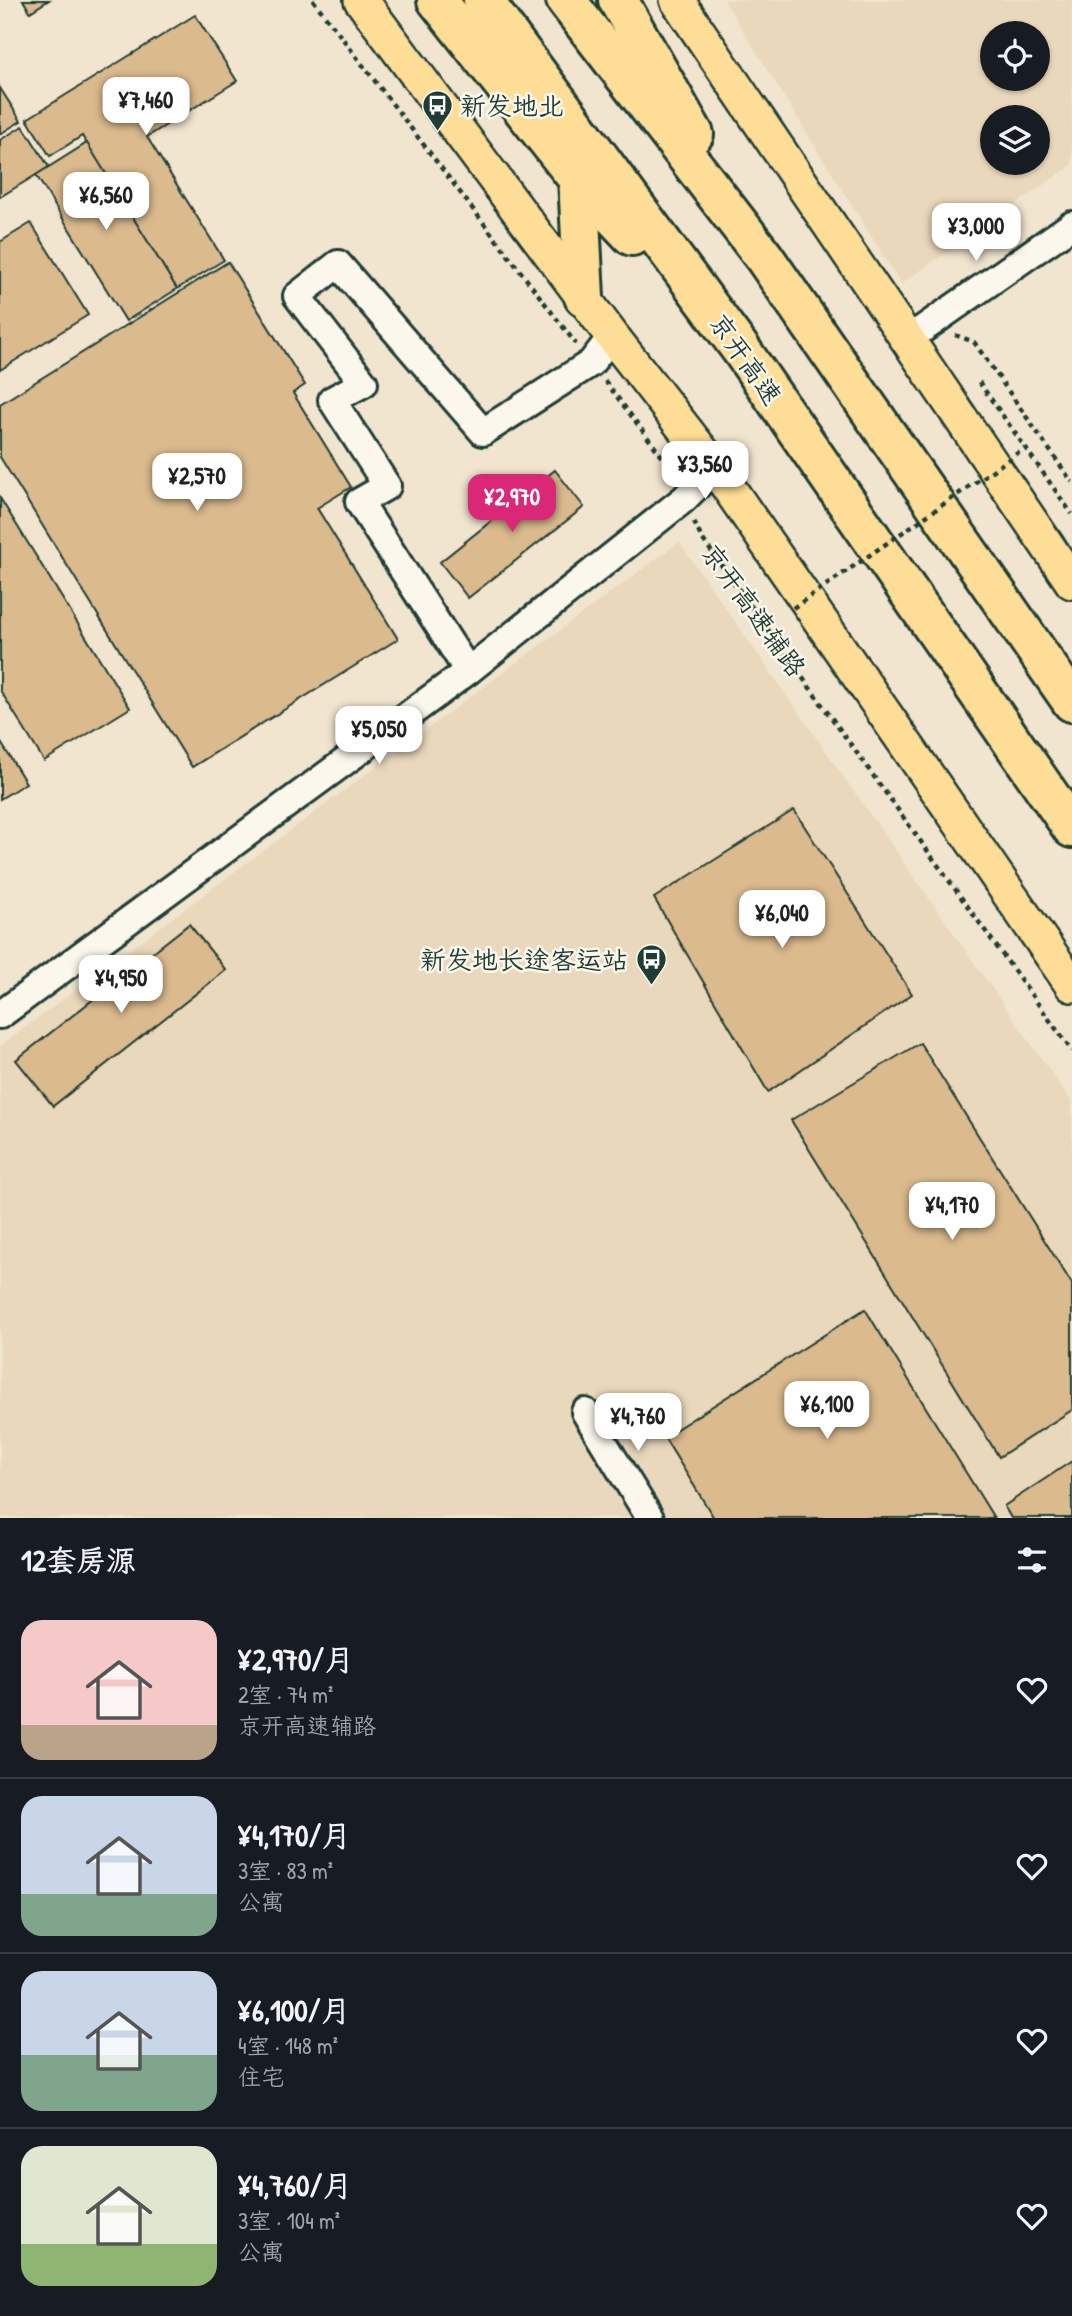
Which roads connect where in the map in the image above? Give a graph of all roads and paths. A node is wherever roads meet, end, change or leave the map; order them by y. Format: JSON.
{"nodes":[{"id":1,"x":313,"y":0,"type":"edge"},
{"id":2,"x":361,"y":0,"type":"edge"},
{"id":3,"x":437,"y":0,"type":"edge"},
{"id":4,"x":483,"y":0,"type":"edge"},
{"id":5,"x":566,"y":0,"type":"edge"},
{"id":6,"x":618,"y":0,"type":"edge"},
{"id":7,"x":677,"y":0,"type":"edge"},
{"id":8,"x":578,"y":179,"type":"junction"},
{"id":9,"x":1072,"y":225,"type":"edge"},
{"id":10,"x":764,"y":257,"type":"junction"},
{"id":11,"x":584,"y":297,"type":"junction"},
{"id":12,"x":917,"y":333,"type":"junction"},
{"id":13,"x":612,"y":335,"type":"junction"},
{"id":14,"x":742,"y":351,"type":"junction"},
{"id":15,"x":591,"y":363,"type":"junction"},
{"id":16,"x":979,"y":382,"type":"dead end"},
{"id":17,"x":1025,"y":448,"type":"junction"},
{"id":18,"x":715,"y":468,"type":"junction"},
{"id":19,"x":1072,"y":482,"type":"edge"},
{"id":20,"x":684,"y":499,"type":"junction"},
{"id":21,"x":1072,"y":514,"type":"edge"},
{"id":22,"x":1072,"y":582,"type":"edge"},
{"id":23,"x":793,"y":608,"type":"dead end"},
{"id":24,"x":468,"y":671,"type":"junction"},
{"id":25,"x":1072,"y":702,"type":"edge"},
{"id":26,"x":1072,"y":828,"type":"edge"},
{"id":27,"x":1072,"y":985,"type":"edge"},
{"id":28,"x":0,"y":1015,"type":"edge"},
{"id":29,"x":1072,"y":1051,"type":"edge"},
{"id":30,"x":584,"y":1412,"type":"dead end"},
{"id":31,"x":650,"y":1518,"type":"edge"}],
"edges":[{"from":1,"to":15,"type":"path","name":"京开高速辅路"},
{"from":2,"to":11,"type":"main road","name":"京开高速辅路"},
{"from":3,"to":8,"type":"highway"},
{"from":4,"to":14,"type":"highway","name":"京开高速"},
{"from":5,"to":10,"type":"highway"},
{"from":6,"to":10,"type":"highway"},
{"from":7,"to":12,"type":"main road"},
{"from":8,"to":11,"type":"highway"},
{"from":8,"to":14,"type":"highway"},
{"from":9,"to":12,"type":"street"},
{"from":10,"to":25,"type":"highway"},
{"from":11,"to":13,"type":"main road","name":"京开高速辅路"},
{"from":12,"to":19,"type":"path"},
{"from":12,"to":22,"type":"main road"},
{"from":13,"to":15,"type":"street"},
{"from":13,"to":18,"type":"main road","name":"京开高速辅路"},
{"from":14,"to":26,"type":"highway","name":"京开高速"},
{"from":15,"to":20,"type":"path","name":"京开高速辅路"},
{"from":15,"to":24,"type":"street"},
{"from":16,"to":17,"type":"path"},
{"from":17,"to":21,"type":"path"},
{"from":17,"to":23,"type":"path","bridge":true},
{"from":18,"to":20,"type":"street"},
{"from":18,"to":27,"type":"main road","name":"京开高速辅路"},
{"from":20,"to":24,"type":"street"},
{"from":20,"to":29,"type":"path","name":"京开高速辅路"},
{"from":24,"to":28,"type":"street"},
{"from":30,"to":31,"type":"street"}]}
